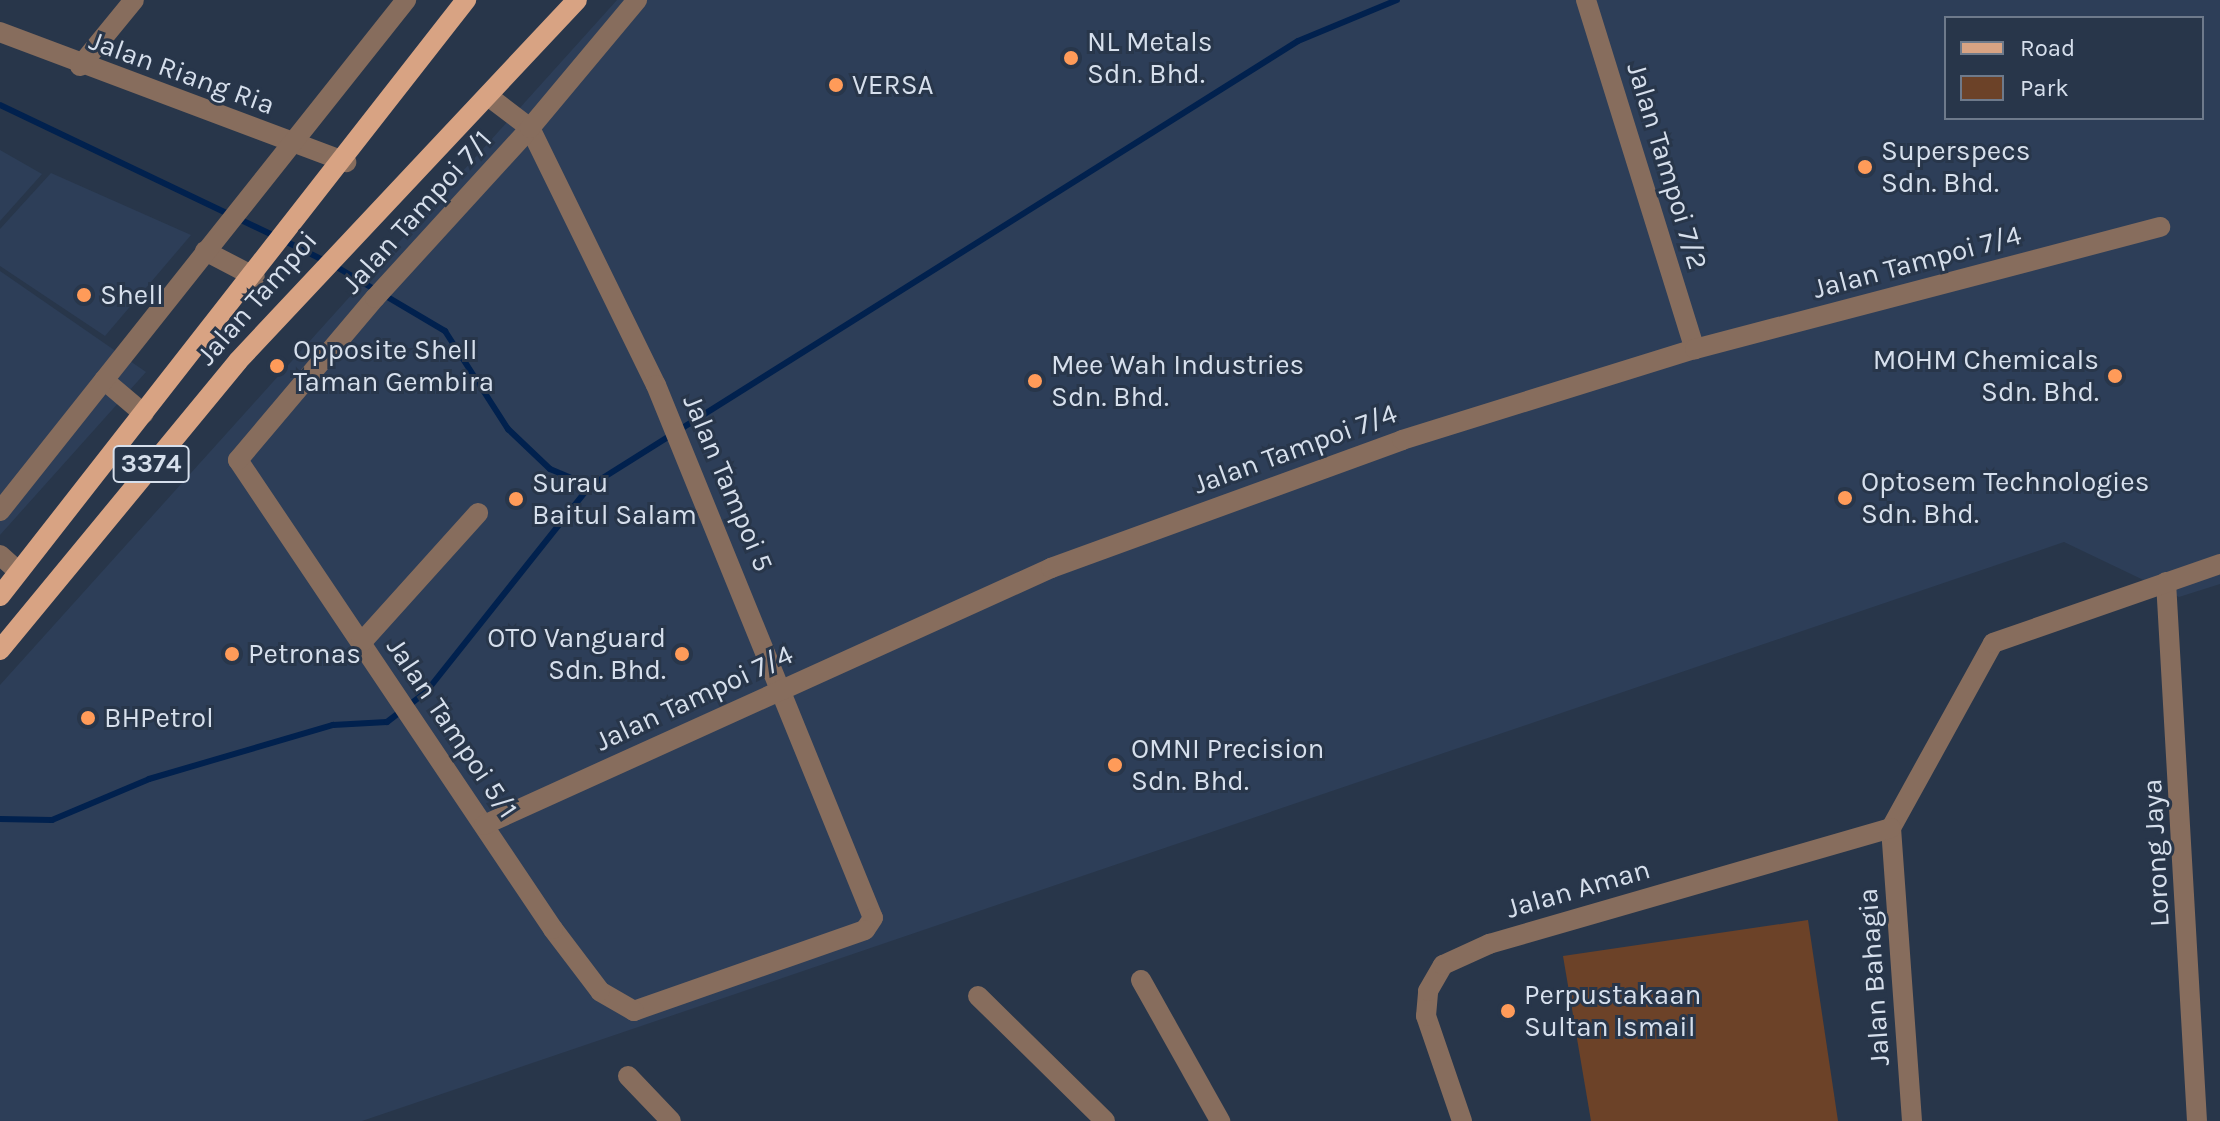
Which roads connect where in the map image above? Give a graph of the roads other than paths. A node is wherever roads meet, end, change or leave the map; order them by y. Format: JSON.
{"nodes":[{"id":1,"x":134,"y":0,"type":"edge"},
{"id":2,"x":406,"y":0,"type":"edge"},
{"id":3,"x":466,"y":0,"type":"edge"},
{"id":4,"x":577,"y":0,"type":"edge"},
{"id":5,"x":637,"y":0,"type":"edge"},
{"id":6,"x":1586,"y":0,"type":"edge"},
{"id":7,"x":0,"y":32,"type":"edge"},
{"id":8,"x":80,"y":66,"type":"junction"},
{"id":9,"x":488,"y":96,"type":"junction"},
{"id":10,"x":530,"y":128,"type":"junction"},
{"id":11,"x":289,"y":143,"type":"junction"},
{"id":12,"x":346,"y":162,"type":"junction"},
{"id":13,"x":2160,"y":227,"type":"dead end"},
{"id":14,"x":205,"y":251,"type":"junction"},
{"id":15,"x":255,"y":277,"type":"junction"},
{"id":16,"x":1695,"y":349,"type":"junction"},
{"id":17,"x":104,"y":380,"type":"junction"},
{"id":18,"x":144,"y":414,"type":"junction"},
{"id":19,"x":238,"y":460,"type":"joint"},
{"id":20,"x":0,"y":511,"type":"edge"},
{"id":21,"x":478,"y":513,"type":"dead end"},
{"id":22,"x":0,"y":555,"type":"edge"},
{"id":23,"x":2220,"y":564,"type":"edge"},
{"id":24,"x":19,"y":572,"type":"junction"},
{"id":25,"x":2166,"y":582,"type":"junction"},
{"id":26,"x":0,"y":596,"type":"edge"},
{"id":27,"x":363,"y":648,"type":"junction"},
{"id":28,"x":0,"y":650,"type":"edge"},
{"id":29,"x":783,"y":688,"type":"junction"},
{"id":30,"x":484,"y":825,"type":"junction"},
{"id":31,"x":1891,"y":828,"type":"junction"},
{"id":32,"x":1141,"y":980,"type":"dead end"},
{"id":33,"x":978,"y":996,"type":"dead end"},
{"id":34,"x":634,"y":1011,"type":"joint"},
{"id":35,"x":628,"y":1076,"type":"dead end"},
{"id":36,"x":671,"y":1121,"type":"edge"},
{"id":37,"x":1105,"y":1121,"type":"edge"},
{"id":38,"x":1220,"y":1121,"type":"edge"},
{"id":39,"x":1462,"y":1121,"type":"edge"},
{"id":40,"x":1912,"y":1121,"type":"edge"},
{"id":41,"x":2197,"y":1121,"type":"edge"}],
"edges":[{"from":1,"to":8,"type":"street"},
{"from":2,"to":11,"type":"street"},
{"from":3,"to":12,"type":"main road","name":"Jalan Tampoi","number":"3374"},
{"from":4,"to":9,"type":"main road","name":"Jalan Tampoi","number":"3374"},
{"from":5,"to":10,"type":"street","name":"Jalan Tampoi 7/1"},
{"from":6,"to":16,"type":"street","name":"Jalan Tampoi 7/2"},
{"from":7,"to":8,"type":"street","name":"Jalan Riang Ria"},
{"from":8,"to":11,"type":"street","name":"Jalan Riang Ria"},
{"from":9,"to":10,"type":"street","name":"Jalan Tampoi 5"},
{"from":9,"to":28,"type":"main road","name":"Jalan Tampoi","number":"3374"},
{"from":10,"to":19,"type":"street","name":"Jalan Tampoi 7/1"},
{"from":10,"to":29,"type":"street","name":"Jalan Tampoi 5"},
{"from":11,"to":12,"type":"street","name":"Jalan Riang Ria"},
{"from":11,"to":14,"type":"street"},
{"from":12,"to":15,"type":"main road","name":"Jalan Tampoi","number":"3374"},
{"from":13,"to":16,"type":"street","name":"Jalan Tampoi 7/4"},
{"from":14,"to":15,"type":"street"},
{"from":14,"to":17,"type":"street"},
{"from":15,"to":18,"type":"main road","name":"Jalan Tampoi","number":"3374"},
{"from":16,"to":29,"type":"street","name":"Jalan Tampoi 7/4"},
{"from":17,"to":18,"type":"street"},
{"from":17,"to":20,"type":"street"},
{"from":18,"to":24,"type":"main road","name":"Jalan Tampoi","number":"3374"},
{"from":19,"to":27,"type":"street","name":"Jalan Tampoi 5/1"},
{"from":21,"to":27,"type":"street"},
{"from":22,"to":24,"type":"street"},
{"from":23,"to":25,"type":"street"},
{"from":24,"to":26,"type":"main road","name":"Jalan Tampoi","number":"3374"},
{"from":25,"to":31,"type":"street"},
{"from":25,"to":41,"type":"street","name":"Lorong Jaya"},
{"from":27,"to":30,"type":"street","name":"Jalan Tampoi 5/1"},
{"from":29,"to":30,"type":"street","name":"Jalan Tampoi 7/4"},
{"from":29,"to":34,"type":"street","name":"Jalan Tampoi 5"},
{"from":30,"to":34,"type":"street","name":"Jalan Tampoi 5/1"},
{"from":31,"to":39,"type":"street","name":"Jalan Aman"},
{"from":31,"to":40,"type":"street","name":"Jalan Bahagia"},
{"from":32,"to":38,"type":"street"},
{"from":33,"to":37,"type":"street"},
{"from":35,"to":36,"type":"street"}]}
